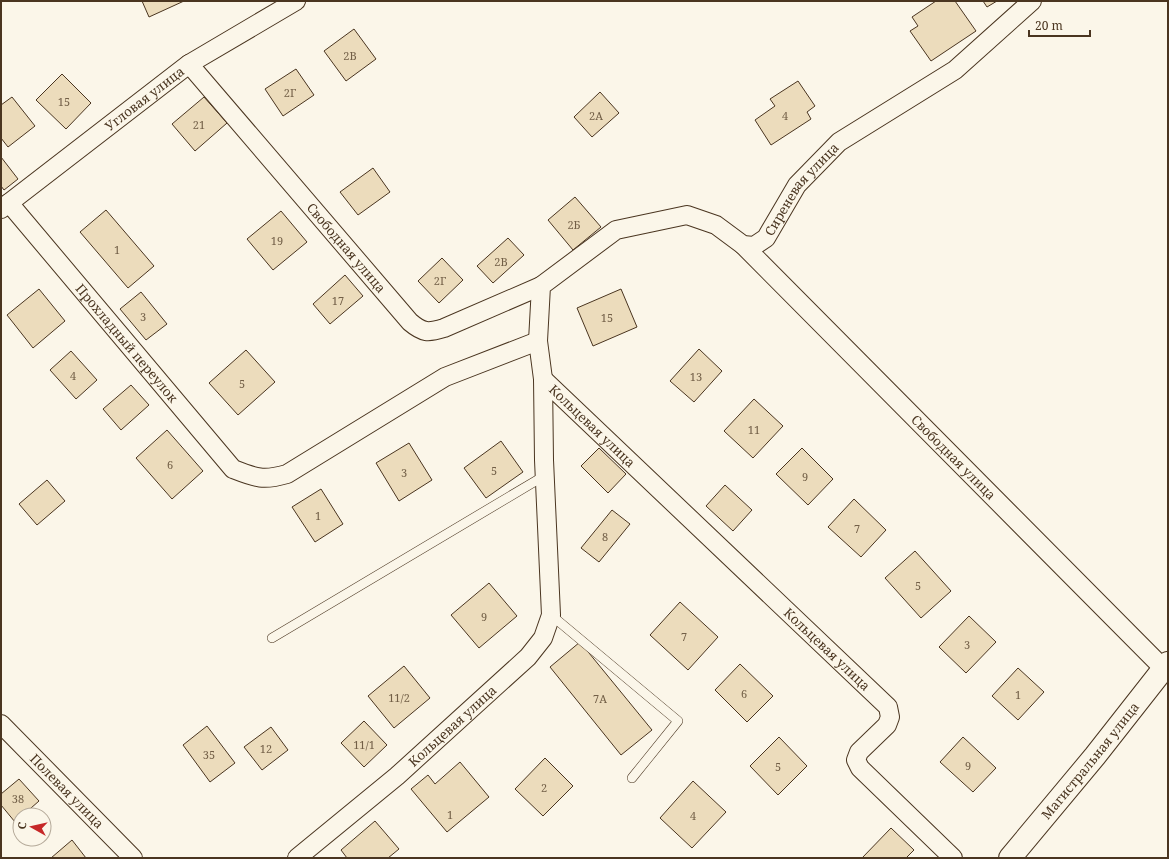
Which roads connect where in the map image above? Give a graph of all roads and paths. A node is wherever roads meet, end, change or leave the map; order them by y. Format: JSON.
{"nodes":[{"id":1,"x":296,"y":1,"type":"edge"},
{"id":2,"x":1032,"y":1,"type":"edge"},
{"id":3,"x":189,"y":64,"type":"junction"},
{"id":4,"x":5,"y":206,"type":"edge"},
{"id":5,"x":743,"y":245,"type":"junction"},
{"id":6,"x":541,"y":286,"type":"junction"},
{"id":7,"x":538,"y":341,"type":"junction"},
{"id":8,"x":543,"y":379,"type":"junction"},
{"id":9,"x":544,"y":476,"type":"junction"},
{"id":10,"x":551,"y":615,"type":"junction"},
{"id":11,"x":272,"y":638,"type":"dead end"},
{"id":12,"x":1166,"y":666,"type":"edge"},
{"id":13,"x":1,"y":724,"type":"edge"},
{"id":14,"x":632,"y":778,"type":"dead end"},
{"id":15,"x":133,"y":858,"type":"edge"},
{"id":16,"x":297,"y":858,"type":"edge"},
{"id":17,"x":953,"y":858,"type":"edge"},
{"id":18,"x":1010,"y":858,"type":"edge"}],
"edges":[{"from":1,"to":3,"type":"street","name":"Угловая улица"},
{"from":2,"to":5,"type":"street","name":"Сиреневая улица"},
{"from":3,"to":4,"type":"street","name":"Угловая улица"},
{"from":3,"to":6,"type":"street","name":"Свободная улица"},
{"from":4,"to":7,"type":"street","name":"Прохладный переулок"},
{"from":5,"to":6,"type":"street"},
{"from":5,"to":12,"type":"street","name":"Свободная улица"},
{"from":6,"to":7,"type":"street"},
{"from":7,"to":8,"type":"street"},
{"from":8,"to":9,"type":"street","name":"Кольцевая улица"},
{"from":8,"to":17,"type":"street","name":"Кольцевая улица"},
{"from":9,"to":10,"type":"street","name":"Кольцевая улица"},
{"from":9,"to":11,"type":"lane"},
{"from":10,"to":14,"type":"lane"},
{"from":10,"to":16,"type":"street","name":"Кольцевая улица"},
{"from":12,"to":18,"type":"main road","name":"Магистральная улица"},
{"from":13,"to":15,"type":"street","name":"Полевая улица"}]}
